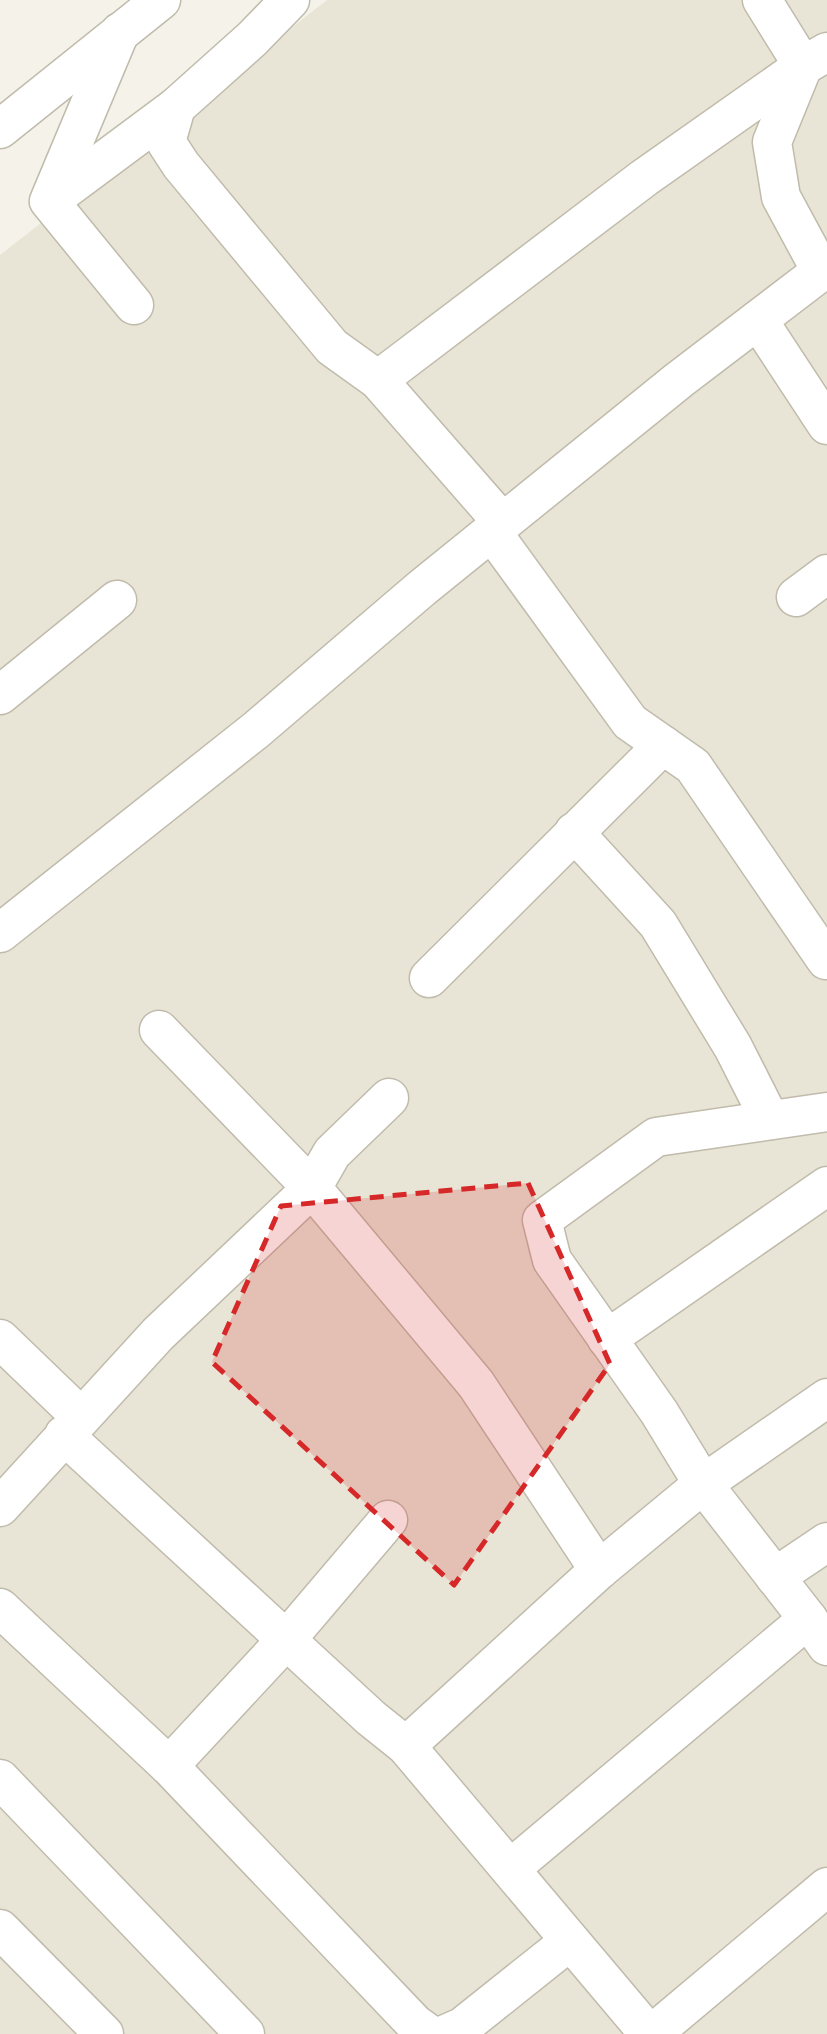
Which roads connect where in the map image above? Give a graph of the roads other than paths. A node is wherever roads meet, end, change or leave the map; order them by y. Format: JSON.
{"nodes":[{"id":1,"x":161,"y":0,"type":"edge"},
{"id":2,"x":290,"y":0,"type":"edge"},
{"id":3,"x":762,"y":0,"type":"edge"},
{"id":4,"x":120,"y":32,"type":"junction"},
{"id":5,"x":815,"y":59,"type":"edge"},
{"id":6,"x":176,"y":107,"type":"junction"},
{"id":7,"x":0,"y":129,"type":"edge"},
{"id":8,"x":49,"y":201,"type":"junction"},
{"id":9,"x":824,"y":269,"type":"edge"},
{"id":10,"x":134,"y":305,"type":"dead end"},
{"id":11,"x":758,"y":320,"type":"junction"},
{"id":12,"x":377,"y":380,"type":"junction"},
{"id":13,"x":827,"y":425,"type":"edge"},
{"id":14,"x":497,"y":527,"type":"junction"},
{"id":15,"x":827,"y":574,"type":"edge"},
{"id":16,"x":796,"y":597,"type":"dead end"},
{"id":17,"x":117,"y":600,"type":"dead end"},
{"id":18,"x":0,"y":695,"type":"edge"},
{"id":19,"x":663,"y":745,"type":"junction"},
{"id":20,"x":574,"y":832,"type":"junction"},
{"id":21,"x":0,"y":933,"type":"edge"},
{"id":22,"x":821,"y":939,"type":"edge"},
{"id":23,"x":429,"y":978,"type":"dead end"},
{"id":24,"x":159,"y":1030,"type":"dead end"},
{"id":25,"x":389,"y":1098,"type":"dead end"},
{"id":26,"x":827,"y":1112,"type":"edge"},
{"id":27,"x":770,"y":1120,"type":"junction"},
{"id":28,"x":827,"y":1186,"type":"edge"},
{"id":29,"x":312,"y":1188,"type":"junction"},
{"id":30,"x":0,"y":1339,"type":"edge"},
{"id":31,"x":607,"y":1339,"type":"junction"},
{"id":32,"x":827,"y":1398,"type":"edge"},
{"id":33,"x":73,"y":1426,"type":"junction"},
{"id":34,"x":704,"y":1484,"type":"junction"},
{"id":35,"x":0,"y":1507,"type":"edge"},
{"id":36,"x":388,"y":1520,"type":"dead end"},
{"id":37,"x":827,"y":1542,"type":"edge"},
{"id":38,"x":599,"y":1570,"type":"junction"},
{"id":39,"x":775,"y":1577,"type":"junction"},
{"id":40,"x":0,"y":1608,"type":"edge"},
{"id":41,"x":818,"y":1633,"type":"edge"},
{"id":42,"x":286,"y":1640,"type":"junction"},
{"id":43,"x":406,"y":1746,"type":"junction"},
{"id":44,"x":169,"y":1766,"type":"junction"},
{"id":45,"x":0,"y":1779,"type":"edge"},
{"id":46,"x":510,"y":1869,"type":"junction"},
{"id":47,"x":827,"y":1887,"type":"edge"},
{"id":48,"x":0,"y":1929,"type":"edge"},
{"id":49,"x":570,"y":1941,"type":"junction"},
{"id":50,"x":104,"y":2034,"type":"edge"},
{"id":51,"x":245,"y":2034,"type":"edge"},
{"id":52,"x":429,"y":2034,"type":"edge"},
{"id":53,"x":446,"y":2034,"type":"edge"},
{"id":54,"x":651,"y":2034,"type":"edge"}],
"edges":[{"from":1,"to":4,"type":"street"},
{"from":2,"to":6,"type":"street"},
{"from":3,"to":5,"type":"street"},
{"from":4,"to":7,"type":"street"},
{"from":4,"to":8,"type":"street"},
{"from":5,"to":9,"type":"street"},
{"from":5,"to":12,"type":"street"},
{"from":6,"to":8,"type":"street"},
{"from":6,"to":12,"type":"street"},
{"from":8,"to":10,"type":"street"},
{"from":9,"to":11,"type":"street"},
{"from":11,"to":13,"type":"street"},
{"from":11,"to":14,"type":"street"},
{"from":12,"to":14,"type":"street"},
{"from":14,"to":19,"type":"street"},
{"from":14,"to":21,"type":"street"},
{"from":15,"to":16,"type":"street"},
{"from":17,"to":18,"type":"street"},
{"from":19,"to":20,"type":"street"},
{"from":19,"to":22,"type":"street"},
{"from":20,"to":23,"type":"street"},
{"from":20,"to":27,"type":"street"},
{"from":24,"to":29,"type":"street"},
{"from":25,"to":29,"type":"street"},
{"from":26,"to":27,"type":"street"},
{"from":27,"to":31,"type":"street"},
{"from":28,"to":31,"type":"street"},
{"from":29,"to":33,"type":"street"},
{"from":29,"to":38,"type":"street"},
{"from":30,"to":33,"type":"street"},
{"from":31,"to":34,"type":"street"},
{"from":32,"to":34,"type":"street"},
{"from":33,"to":35,"type":"street"},
{"from":33,"to":42,"type":"street"},
{"from":34,"to":38,"type":"street"},
{"from":34,"to":39,"type":"street"},
{"from":36,"to":42,"type":"street"},
{"from":37,"to":39,"type":"street"},
{"from":38,"to":43,"type":"street"},
{"from":39,"to":41,"type":"street"},
{"from":40,"to":44,"type":"street"},
{"from":41,"to":46,"type":"street"},
{"from":42,"to":43,"type":"street"},
{"from":42,"to":44,"type":"street"},
{"from":43,"to":46,"type":"street"},
{"from":44,"to":52,"type":"street"},
{"from":45,"to":51,"type":"street"},
{"from":46,"to":49,"type":"street"},
{"from":47,"to":54,"type":"street"},
{"from":48,"to":50,"type":"street"},
{"from":49,"to":53,"type":"street"},
{"from":49,"to":54,"type":"street"}]}
